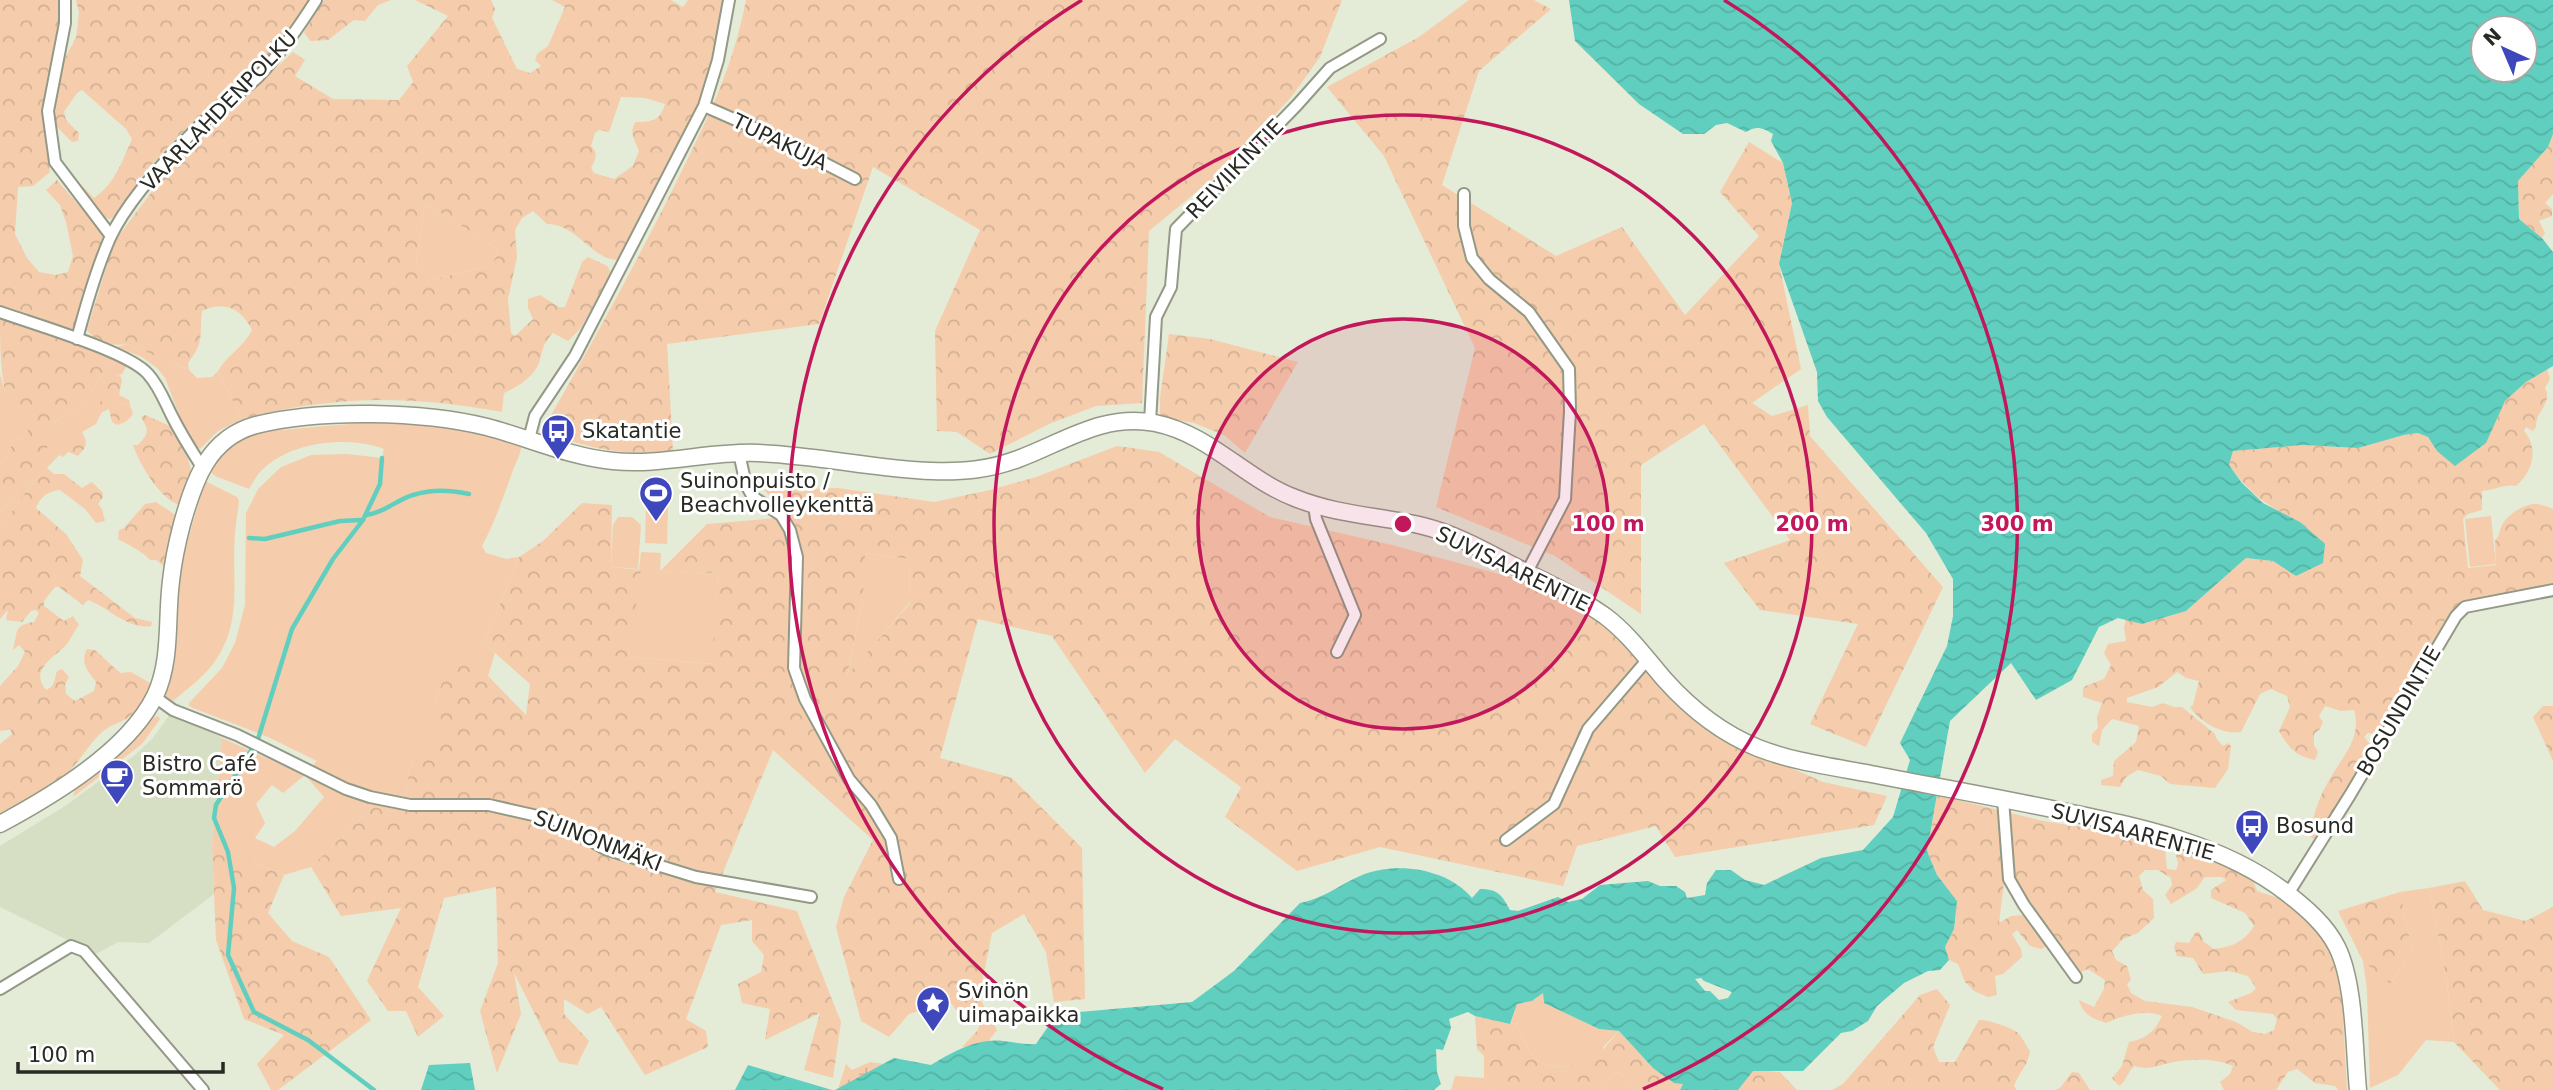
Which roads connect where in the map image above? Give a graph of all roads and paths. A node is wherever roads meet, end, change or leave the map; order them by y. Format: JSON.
{"nodes":[{"id":1,"x":65,"y":0,"type":"edge"},
{"id":2,"x":316,"y":0,"type":"edge"},
{"id":3,"x":729,"y":0,"type":"edge"},
{"id":4,"x":1380,"y":39,"type":"dead end"},
{"id":5,"x":704,"y":106,"type":"junction"},
{"id":6,"x":855,"y":179,"type":"dead end"},
{"id":7,"x":1464,"y":194,"type":"dead end"},
{"id":8,"x":111,"y":236,"type":"junction"},
{"id":9,"x":0,"y":312,"type":"edge"},
{"id":10,"x":77,"y":339,"type":"junction"},
{"id":11,"x":1150,"y":422,"type":"junction"},
{"id":12,"x":529,"y":439,"type":"junction"},
{"id":13,"x":739,"y":453,"type":"junction"},
{"id":14,"x":202,"y":467,"type":"junction"},
{"id":15,"x":1314,"y":505,"type":"junction"},
{"id":16,"x":1527,"y":572,"type":"junction"},
{"id":17,"x":2553,"y":590,"type":"edge"},
{"id":18,"x":1338,"y":652,"type":"dead end"},
{"id":19,"x":1648,"y":659,"type":"junction"},
{"id":20,"x":155,"y":697,"type":"junction"},
{"id":21,"x":2003,"y":799,"type":"junction"},
{"id":22,"x":0,"y":824,"type":"edge"},
{"id":23,"x":1506,"y":840,"type":"dead end"},
{"id":24,"x":899,"y":879,"type":"dead end"},
{"id":25,"x":2288,"y":894,"type":"junction"},
{"id":26,"x":811,"y":897,"type":"dead end"},
{"id":27,"x":2076,"y":977,"type":"dead end"},
{"id":28,"x":0,"y":989,"type":"edge"},
{"id":29,"x":203,"y":1090,"type":"edge"},
{"id":30,"x":2358,"y":1090,"type":"edge"}],
"edges":[{"from":1,"to":8,"type":"street"},
{"from":2,"to":8,"type":"street","name":"VAARLAHDENPOLKU"},
{"from":3,"to":5,"type":"street"},
{"from":4,"to":11,"type":"street","name":"REIVIIKINTIE"},
{"from":5,"to":6,"type":"street","name":"TUPAKUJA"},
{"from":5,"to":12,"type":"street"},
{"from":7,"to":16,"type":"street"},
{"from":8,"to":10,"type":"street","name":"VAARLAHDENPOLKU"},
{"from":9,"to":10,"type":"street"},
{"from":10,"to":14,"type":"street"},
{"from":11,"to":13,"type":"street","name":"SUVISAARENTIE"},
{"from":11,"to":15,"type":"street","name":"SUVISAARENTIE"},
{"from":12,"to":13,"type":"street","name":"SUVISAARENTIE"},
{"from":12,"to":14,"type":"street","name":"SUVISAARENTIE"},
{"from":13,"to":24,"type":"street"},
{"from":14,"to":20,"type":"street","name":"SUVISAARENTIE"},
{"from":15,"to":16,"type":"street","name":"SUVISAARENTIE"},
{"from":15,"to":18,"type":"street"},
{"from":16,"to":19,"type":"street","name":"SUVISAARENTIE"},
{"from":17,"to":25,"type":"street","name":"BOSUNDINTIE"},
{"from":19,"to":21,"type":"street","name":"SUVISAARENTIE"},
{"from":19,"to":23,"type":"street"},
{"from":20,"to":22,"type":"street","name":"SUVISAARENTIE"},
{"from":20,"to":26,"type":"street","name":"SUINONMÄKI"},
{"from":21,"to":25,"type":"street","name":"SUVISAARENTIE"},
{"from":21,"to":27,"type":"street"},
{"from":25,"to":30,"type":"street","name":"SUVISAARENTIE"},
{"from":28,"to":29,"type":"street"}]}
